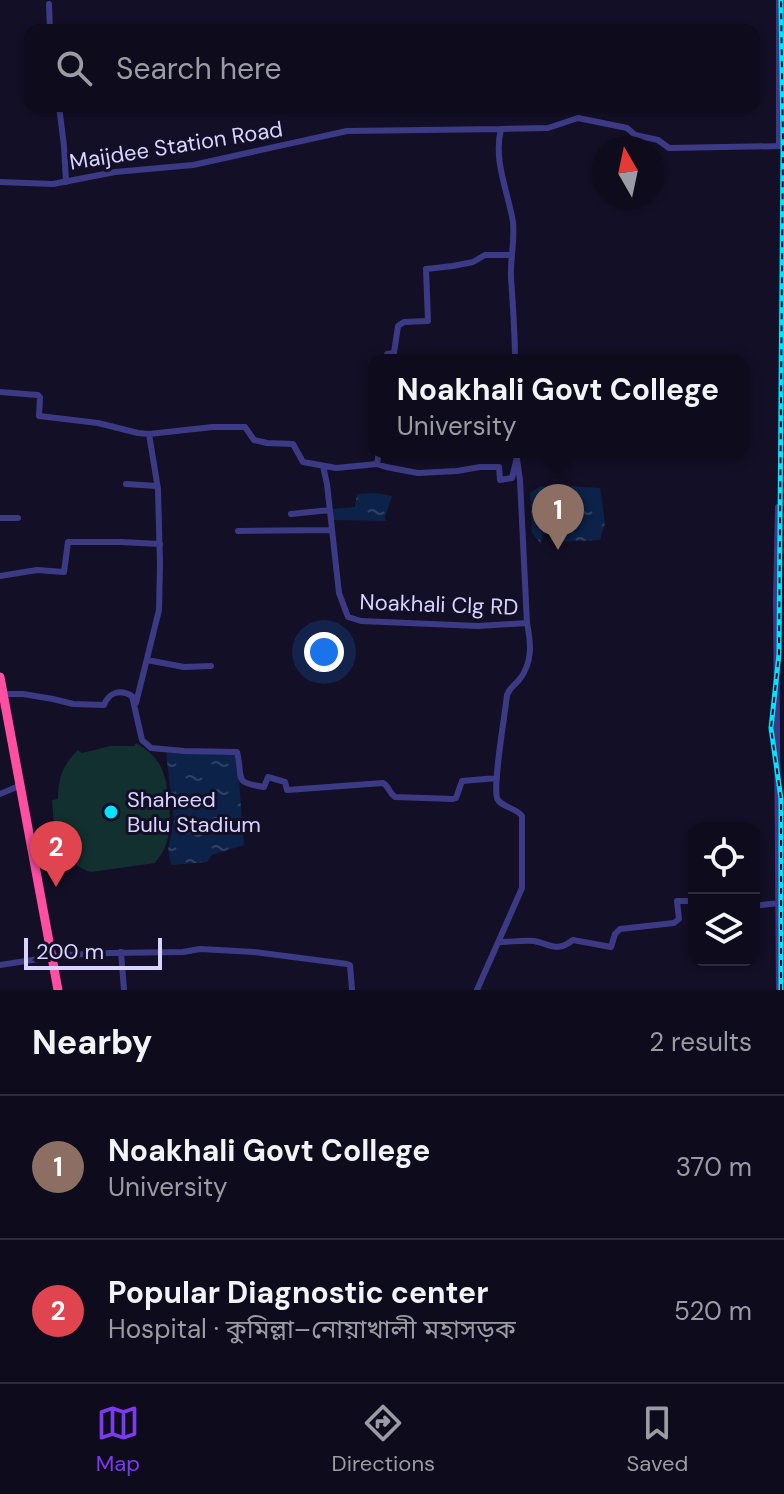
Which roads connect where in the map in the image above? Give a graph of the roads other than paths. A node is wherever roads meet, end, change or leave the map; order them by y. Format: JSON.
{"nodes":[{"id":1,"x":779,"y":0,"type":"edge"},
{"id":2,"x":49,"y":4,"type":"dead end"},
{"id":3,"x":50,"y":24,"type":"edge"},
{"id":4,"x":60,"y":112,"type":"edge"},
{"id":5,"x":501,"y":129,"type":"junction"},
{"id":6,"x":781,"y":146,"type":"edge"},
{"id":7,"x":0,"y":182,"type":"edge"},
{"id":8,"x":66,"y":182,"type":"junction"},
{"id":9,"x":512,"y":255,"type":"junction"},
{"id":10,"x":387,"y":354,"type":"edge"},
{"id":11,"x":515,"y":354,"type":"edge"},
{"id":12,"x":0,"y":392,"type":"edge"},
{"id":13,"x":149,"y":434,"type":"junction"},
{"id":14,"x":378,"y":458,"type":"edge"},
{"id":15,"x":516,"y":458,"type":"edge"},
{"id":16,"x":517,"y":458,"type":"edge"},
{"id":17,"x":377,"y":464,"type":"junction"},
{"id":18,"x":323,"y":466,"type":"junction"},
{"id":19,"x":126,"y":484,"type":"dead end"},
{"id":20,"x":157,"y":486,"type":"junction"},
{"id":21,"x":778,"y":507,"type":"dead end"},
{"id":22,"x":330,"y":510,"type":"junction"},
{"id":23,"x":291,"y":514,"type":"dead end"},
{"id":24,"x":0,"y":518,"type":"edge"},
{"id":25,"x":18,"y":518,"type":"dead end"},
{"id":26,"x":332,"y":530,"type":"junction"},
{"id":27,"x":238,"y":531,"type":"dead end"},
{"id":28,"x":160,"y":544,"type":"junction"},
{"id":29,"x":0,"y":576,"type":"edge"},
{"id":30,"x":527,"y":623,"type":"junction"},
{"id":31,"x":147,"y":660,"type":"junction"},
{"id":32,"x":211,"y":666,"type":"dead end"},
{"id":33,"x":0,"y":677,"type":"edge"},
{"id":34,"x":3,"y":694,"type":"junction"},
{"id":35,"x":135,"y":708,"type":"junction"},
{"id":36,"x":497,"y":778,"type":"junction"},
{"id":37,"x":19,"y":786,"type":"junction"},
{"id":38,"x":0,"y":794,"type":"edge"},
{"id":39,"x":688,"y":901,"type":"edge"},
{"id":40,"x":778,"y":903,"type":"junction"},
{"id":41,"x":760,"y":905,"type":"edge"},
{"id":42,"x":499,"y":942,"type":"junction"},
{"id":43,"x":121,"y":952,"type":"junction"},
{"id":44,"x":52,"y":957,"type":"junction"},
{"id":45,"x":0,"y":965,"type":"edge"},
{"id":46,"x":58,"y":990,"type":"edge"},
{"id":47,"x":124,"y":990,"type":"edge"},
{"id":48,"x":352,"y":990,"type":"edge"},
{"id":49,"x":477,"y":990,"type":"edge"},
{"id":50,"x":779,"y":990,"type":"edge"}],
"edges":[{"from":1,"to":6,"type":"street"},
{"from":2,"to":3,"type":"street"},
{"from":4,"to":8,"type":"street"},
{"from":5,"to":6,"type":"street","name":"Maijdee Station Road"},
{"from":5,"to":8,"type":"street","name":"Maijdee Station Road"},
{"from":5,"to":9,"type":"street"},
{"from":7,"to":8,"type":"street","name":"Maijdee Station Road"},
{"from":9,"to":10,"type":"street"},
{"from":9,"to":11,"type":"street"},
{"from":12,"to":13,"type":"street"},
{"from":13,"to":18,"type":"street"},
{"from":13,"to":20,"type":"street"},
{"from":14,"to":17,"type":"street"},
{"from":15,"to":17,"type":"street"},
{"from":16,"to":30,"type":"street"},
{"from":17,"to":18,"type":"street"},
{"from":18,"to":22,"type":"street","name":"Noakhali Clg RD"},
{"from":19,"to":20,"type":"street"},
{"from":20,"to":28,"type":"street"},
{"from":21,"to":40,"type":"street"},
{"from":22,"to":23,"type":"street"},
{"from":22,"to":26,"type":"street","name":"Noakhali Clg RD"},
{"from":24,"to":25,"type":"street"},
{"from":26,"to":27,"type":"street"},
{"from":26,"to":30,"type":"street","name":"Noakhali Clg RD"},
{"from":28,"to":29,"type":"street"},
{"from":28,"to":31,"type":"street"},
{"from":30,"to":36,"type":"street","name":"Noakhali Clg RD"},
{"from":31,"to":32,"type":"street"},
{"from":31,"to":35,"type":"street"},
{"from":33,"to":34,"type":"highway"},
{"from":34,"to":35,"type":"street"},
{"from":34,"to":37,"type":"highway"},
{"from":35,"to":36,"type":"street"},
{"from":36,"to":42,"type":"street"},
{"from":37,"to":38,"type":"street"},
{"from":37,"to":44,"type":"highway"},
{"from":39,"to":42,"type":"street"},
{"from":40,"to":41,"type":"street"},
{"from":40,"to":50,"type":"street"},
{"from":42,"to":49,"type":"street"},
{"from":43,"to":44,"type":"street"},
{"from":43,"to":47,"type":"street"},
{"from":43,"to":48,"type":"street"},
{"from":44,"to":45,"type":"street"},
{"from":44,"to":46,"type":"highway"}]}
